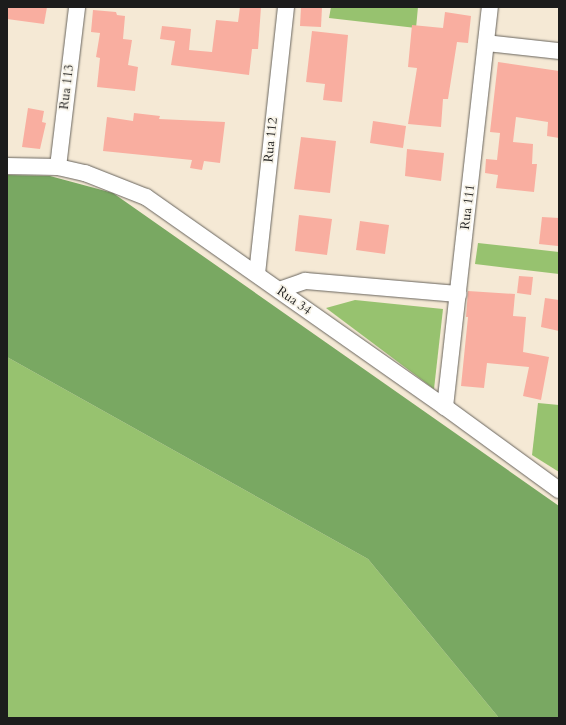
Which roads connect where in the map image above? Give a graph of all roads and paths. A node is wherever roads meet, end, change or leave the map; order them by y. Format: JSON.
{"nodes":[{"id":1,"x":77,"y":7,"type":"edge"},
{"id":2,"x":286,"y":7,"type":"edge"},
{"id":3,"x":490,"y":7,"type":"edge"},
{"id":4,"x":486,"y":43,"type":"junction"},
{"id":5,"x":559,"y":51,"type":"edge"},
{"id":6,"x":7,"y":166,"type":"edge"},
{"id":7,"x":58,"y":167,"type":"junction"},
{"id":8,"x":257,"y":274,"type":"junction"},
{"id":9,"x":279,"y":290,"type":"junction"},
{"id":10,"x":458,"y":294,"type":"junction"},
{"id":11,"x":445,"y":406,"type":"junction"},
{"id":12,"x":559,"y":490,"type":"edge"}],
"edges":[{"from":1,"to":7,"type":"street","name":"Rua 113"},
{"from":2,"to":8,"type":"street","name":"Rua 112"},
{"from":3,"to":4,"type":"street","name":"Rua 111"},
{"from":4,"to":5,"type":"street"},
{"from":4,"to":10,"type":"street","name":"Rua 111"},
{"from":6,"to":7,"type":"street","name":"Rua 34"},
{"from":7,"to":8,"type":"street","name":"Rua 34"},
{"from":8,"to":9,"type":"street","name":"Rua 34"},
{"from":9,"to":10,"type":"street"},
{"from":9,"to":11,"type":"street","name":"Rua 34"},
{"from":10,"to":11,"type":"street","name":"Rua 111"},
{"from":11,"to":12,"type":"street","name":"Rua 34"}]}
